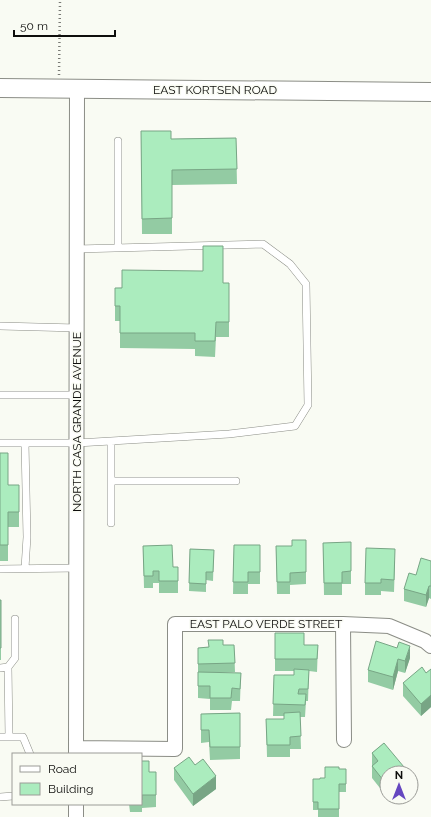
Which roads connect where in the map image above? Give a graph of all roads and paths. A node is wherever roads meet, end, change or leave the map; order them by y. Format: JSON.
{"nodes":[{"id":1,"x":60,"y":0,"type":"edge"},
{"id":2,"x":0,"y":88,"type":"edge"},
{"id":3,"x":59,"y":89,"type":"junction"},
{"id":4,"x":77,"y":89,"type":"junction"},
{"id":5,"x":431,"y":92,"type":"edge"},
{"id":6,"x":118,"y":141,"type":"dead end"},
{"id":7,"x":118,"y":248,"type":"junction"},
{"id":8,"x":77,"y":249,"type":"junction"},
{"id":9,"x":0,"y":326,"type":"edge"},
{"id":10,"x":77,"y":328,"type":"junction"},
{"id":11,"x":0,"y":395,"type":"edge"},
{"id":12,"x":77,"y":395,"type":"junction"},
{"id":13,"x":111,"y":441,"type":"junction"},
{"id":14,"x":0,"y":443,"type":"edge"},
{"id":15,"x":77,"y":443,"type":"junction"},
{"id":16,"x":25,"y":444,"type":"junction"},
{"id":17,"x":111,"y":481,"type":"junction"},
{"id":18,"x":236,"y":481,"type":"dead end"},
{"id":19,"x":111,"y":524,"type":"dead end"},
{"id":20,"x":0,"y":568,"type":"edge"},
{"id":21,"x":25,"y":568,"type":"junction"},
{"id":22,"x":77,"y":568,"type":"junction"},
{"id":23,"x":15,"y":619,"type":"dead end"},
{"id":24,"x":343,"y":624,"type":"junction"},
{"id":25,"x":431,"y":646,"type":"edge"},
{"id":26,"x":0,"y":668,"type":"edge"},
{"id":27,"x":8,"y":668,"type":"junction"},
{"id":28,"x":0,"y":737,"type":"edge"},
{"id":29,"x":9,"y":737,"type":"junction"},
{"id":30,"x":344,"y":740,"type":"dead end"},
{"id":31,"x":76,"y":751,"type":"edge"},
{"id":32,"x":30,"y":753,"type":"edge"},
{"id":33,"x":12,"y":796,"type":"edge"},
{"id":34,"x":0,"y":797,"type":"edge"},
{"id":35,"x":76,"y":805,"type":"edge"},
{"id":36,"x":76,"y":817,"type":"edge"}],
"edges":[{"from":1,"to":3,"type":"path"},
{"from":2,"to":3,"type":"street","name":"EAST KORTSEN ROAD"},
{"from":3,"to":4,"type":"street","name":"EAST KORTSEN ROAD"},
{"from":4,"to":5,"type":"street","name":"EAST KORTSEN ROAD"},
{"from":4,"to":8,"type":"street","name":"NORTH CASA GRANDE AVENUE"},
{"from":6,"to":7,"type":"lane"},
{"from":7,"to":8,"type":"lane"},
{"from":7,"to":13,"type":"lane"},
{"from":8,"to":10,"type":"street","name":"NORTH CASA GRANDE AVENUE"},
{"from":9,"to":10,"type":"lane"},
{"from":10,"to":12,"type":"street","name":"NORTH CASA GRANDE AVENUE"},
{"from":11,"to":12,"type":"lane"},
{"from":12,"to":15,"type":"street","name":"NORTH CASA GRANDE AVENUE"},
{"from":13,"to":15,"type":"lane"},
{"from":13,"to":17,"type":"lane"},
{"from":14,"to":16,"type":"lane"},
{"from":15,"to":16,"type":"lane"},
{"from":15,"to":22,"type":"street","name":"NORTH CASA GRANDE AVENUE"},
{"from":16,"to":21,"type":"lane"},
{"from":17,"to":18,"type":"lane"},
{"from":17,"to":19,"type":"lane"},
{"from":20,"to":21,"type":"lane"},
{"from":21,"to":22,"type":"lane"},
{"from":22,"to":31,"type":"street","name":"NORTH CASA GRANDE AVENUE"},
{"from":23,"to":27,"type":"lane"},
{"from":24,"to":25,"type":"street","name":"EAST PALO VERDE STREET"},
{"from":24,"to":30,"type":"street"},
{"from":24,"to":31,"type":"street","name":"EAST PALO VERDE STREET"},
{"from":26,"to":27,"type":"lane"},
{"from":27,"to":29,"type":"lane"},
{"from":28,"to":29,"type":"lane"},
{"from":29,"to":32,"type":"lane"},
{"from":33,"to":34,"type":"lane"},
{"from":35,"to":36,"type":"street"}]}
